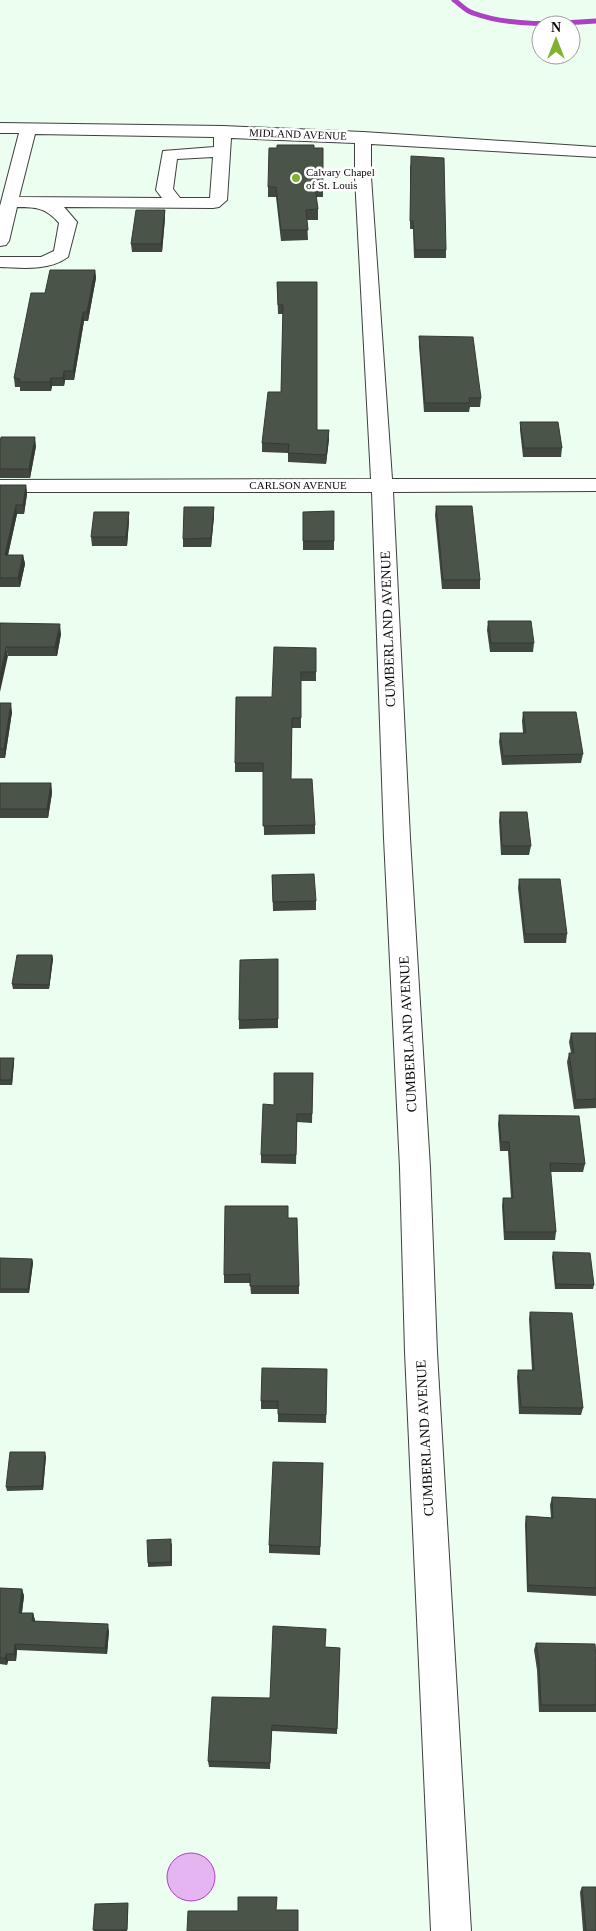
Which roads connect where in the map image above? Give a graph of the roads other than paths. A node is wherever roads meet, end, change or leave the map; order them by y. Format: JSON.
{"nodes":[{"id":1,"x":0,"y":128,"type":"edge"},
{"id":2,"x":28,"y":128,"type":"junction"},
{"id":3,"x":223,"y":132,"type":"junction"},
{"id":4,"x":363,"y":137,"type":"junction"},
{"id":5,"x":221,"y":152,"type":"junction"},
{"id":6,"x":596,"y":152,"type":"edge"},
{"id":7,"x":10,"y":202,"type":"junction"},
{"id":8,"x":44,"y":202,"type":"junction"},
{"id":9,"x":171,"y":204,"type":"junction"},
{"id":10,"x":0,"y":241,"type":"edge"},
{"id":11,"x":0,"y":262,"type":"edge"},
{"id":12,"x":382,"y":485,"type":"junction"},
{"id":13,"x":596,"y":485,"type":"edge"},
{"id":14,"x":0,"y":486,"type":"edge"},
{"id":15,"x":451,"y":1931,"type":"edge"}],
"edges":[{"from":1,"to":2,"type":"street","name":"MIDLAND AVENUE"},
{"from":2,"to":3,"type":"street","name":"MIDLAND AVENUE"},
{"from":2,"to":7,"type":"street"},
{"from":3,"to":4,"type":"street","name":"MIDLAND AVENUE"},
{"from":3,"to":5,"type":"street"},
{"from":4,"to":6,"type":"street","name":"MIDLAND AVENUE"},
{"from":4,"to":12,"type":"street","name":"CUMBERLAND AVENUE"},
{"from":5,"to":9,"type":"street"},
{"from":5,"to":9,"type":"street"},
{"from":7,"to":8,"type":"street"},
{"from":7,"to":10,"type":"street"},
{"from":8,"to":9,"type":"street"},
{"from":8,"to":11,"type":"street"},
{"from":12,"to":13,"type":"street","name":"CARLSON AVENUE"},
{"from":12,"to":14,"type":"street","name":"CARLSON AVENUE"},
{"from":12,"to":15,"type":"street","name":"CUMBERLAND AVENUE"}]}
